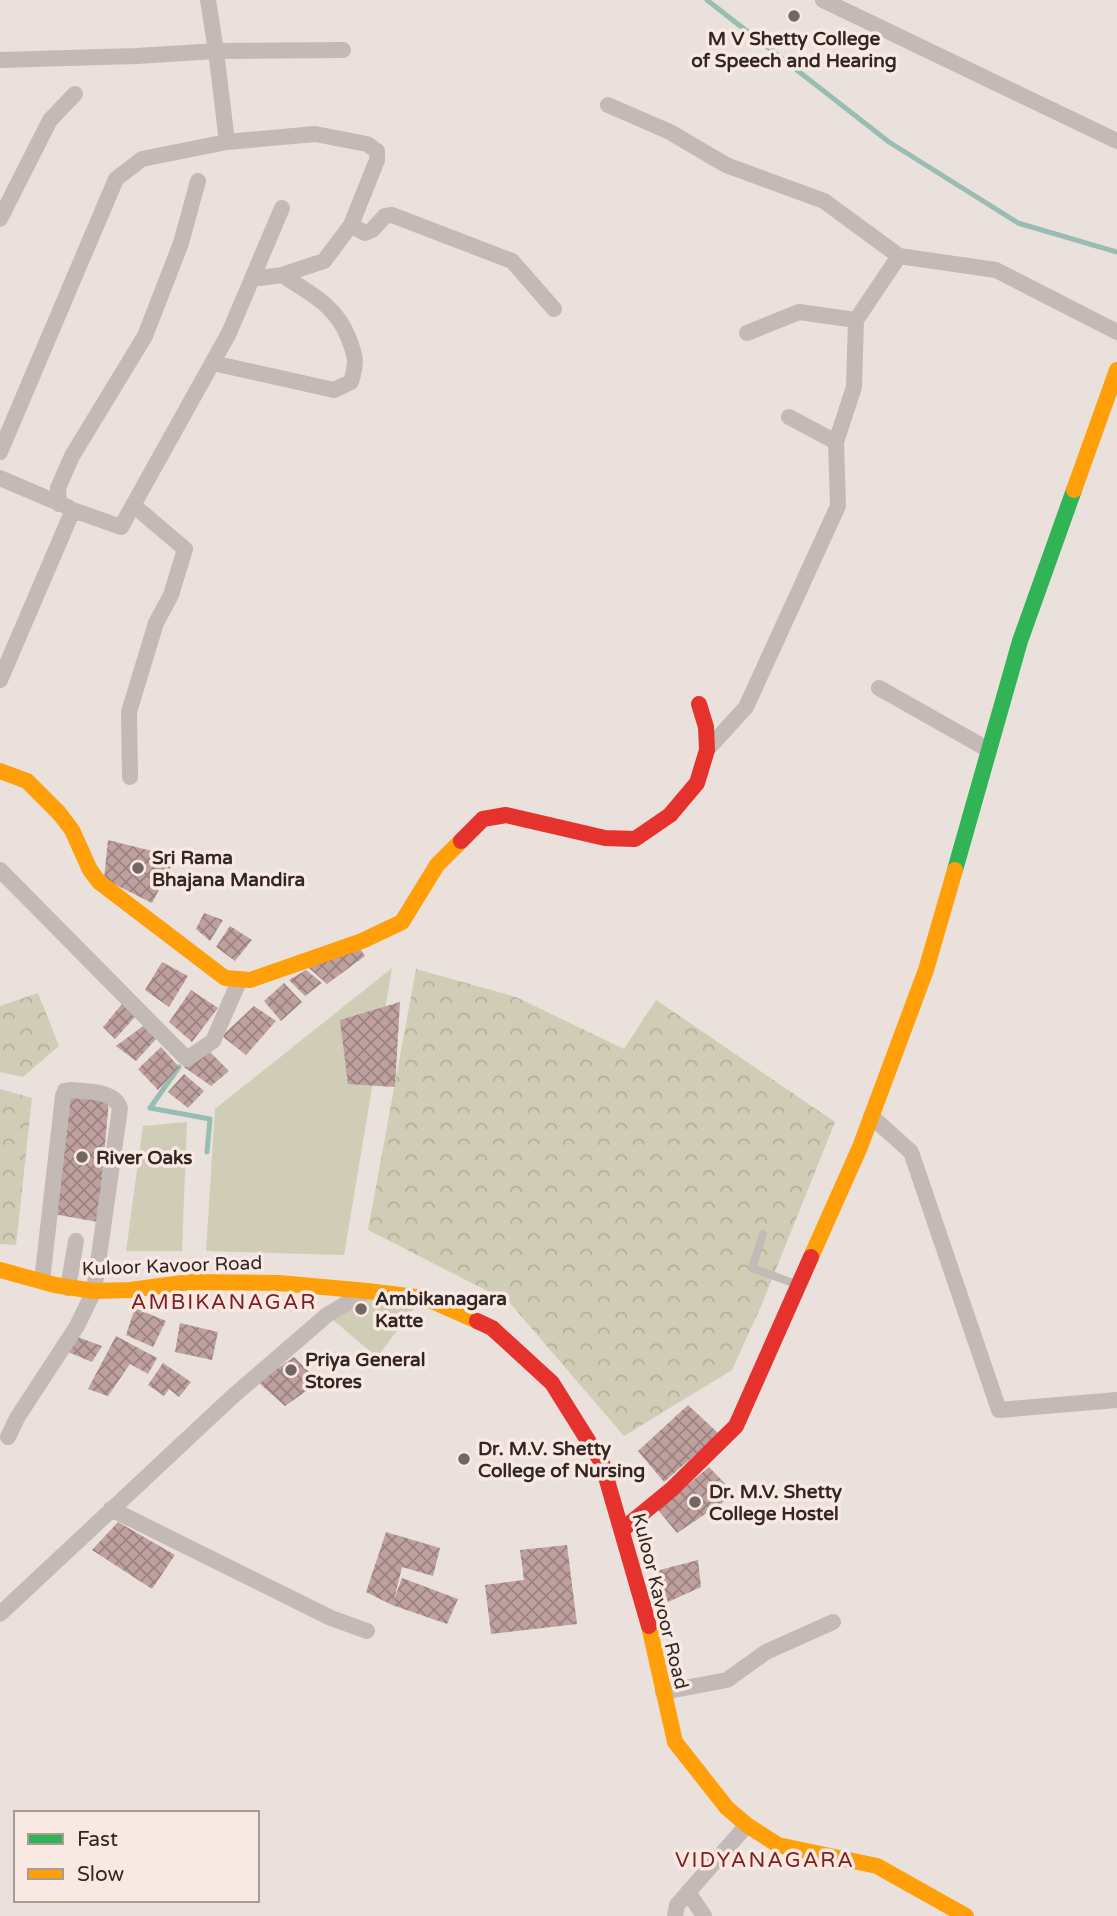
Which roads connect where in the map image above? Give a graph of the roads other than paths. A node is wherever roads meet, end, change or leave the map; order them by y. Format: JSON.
{"nodes":[{"id":1,"x":208,"y":0,"type":"edge"},
{"id":2,"x":823,"y":0,"type":"edge"},
{"id":3,"x":342,"y":50,"type":"dead end"},
{"id":4,"x":216,"y":51,"type":"junction"},
{"id":5,"x":0,"y":60,"type":"edge"},
{"id":6,"x":75,"y":94,"type":"dead end"},
{"id":7,"x":608,"y":105,"type":"dead end"},
{"id":8,"x":1117,"y":141,"type":"edge"},
{"id":9,"x":227,"y":142,"type":"junction"},
{"id":10,"x":198,"y":181,"type":"dead end"},
{"id":11,"x":282,"y":208,"type":"dead end"},
{"id":12,"x":0,"y":219,"type":"edge"},
{"id":13,"x":351,"y":225,"type":"junction"},
{"id":14,"x":899,"y":256,"type":"junction"},
{"id":15,"x":282,"y":275,"type":"junction"},
{"id":16,"x":252,"y":279,"type":"junction"},
{"id":17,"x":554,"y":309,"type":"dead end"},
{"id":18,"x":856,"y":320,"type":"junction"},
{"id":19,"x":1117,"y":332,"type":"edge"},
{"id":20,"x":747,"y":333,"type":"dead end"},
{"id":21,"x":213,"y":363,"type":"junction"},
{"id":22,"x":1117,"y":370,"type":"edge"},
{"id":23,"x":1110,"y":412,"type":"edge"},
{"id":24,"x":789,"y":417,"type":"dead end"},
{"id":25,"x":836,"y":442,"type":"junction"},
{"id":26,"x":0,"y":452,"type":"edge"},
{"id":27,"x":0,"y":478,"type":"edge"},
{"id":28,"x":133,"y":505,"type":"junction"},
{"id":29,"x":66,"y":507,"type":"junction"},
{"id":30,"x":0,"y":680,"type":"edge"},
{"id":31,"x":879,"y":688,"type":"dead end"},
{"id":32,"x":699,"y":704,"type":"dead end"},
{"id":33,"x":707,"y":750,"type":"junction"},
{"id":34,"x":989,"y":750,"type":"junction"},
{"id":35,"x":0,"y":771,"type":"edge"},
{"id":36,"x":130,"y":777,"type":"dead end"},
{"id":37,"x":0,"y":870,"type":"edge"},
{"id":38,"x":240,"y":979,"type":"junction"},
{"id":39,"x":871,"y":1116,"type":"junction"},
{"id":40,"x":763,"y":1234,"type":"dead end"},
{"id":41,"x":76,"y":1241,"type":"dead end"},
{"id":42,"x":0,"y":1270,"type":"edge"},
{"id":43,"x":42,"y":1281,"type":"junction"},
{"id":44,"x":799,"y":1285,"type":"junction"},
{"id":45,"x":68,"y":1288,"type":"junction"},
{"id":46,"x":94,"y":1291,"type":"junction"},
{"id":47,"x":367,"y":1291,"type":"junction"},
{"id":48,"x":1117,"y":1401,"type":"edge"},
{"id":49,"x":8,"y":1437,"type":"dead end"},
{"id":50,"x":111,"y":1509,"type":"junction"},
{"id":51,"x":622,"y":1530,"type":"junction"},
{"id":52,"x":0,"y":1614,"type":"edge"},
{"id":53,"x":833,"y":1622,"type":"dead end"},
{"id":54,"x":367,"y":1630,"type":"dead end"},
{"id":55,"x":663,"y":1692,"type":"junction"},
{"id":56,"x":747,"y":1825,"type":"junction"},
{"id":57,"x":688,"y":1892,"type":"junction"},
{"id":58,"x":675,"y":1916,"type":"edge"},
{"id":59,"x":704,"y":1916,"type":"edge"},
{"id":60,"x":966,"y":1916,"type":"edge"}],
"edges":[{"from":1,"to":4,"type":"street"},
{"from":2,"to":8,"type":"street"},
{"from":3,"to":4,"type":"street"},
{"from":4,"to":5,"type":"street"},
{"from":4,"to":9,"type":"street"},
{"from":6,"to":12,"type":"street"},
{"from":7,"to":14,"type":"street"},
{"from":9,"to":13,"type":"street"},
{"from":9,"to":26,"type":"street"},
{"from":10,"to":29,"type":"street"},
{"from":11,"to":16,"type":"street"},
{"from":13,"to":15,"type":"street"},
{"from":13,"to":17,"type":"street"},
{"from":14,"to":18,"type":"street"},
{"from":14,"to":19,"type":"street"},
{"from":15,"to":16,"type":"street"},
{"from":15,"to":21,"type":"street"},
{"from":16,"to":21,"type":"street"},
{"from":18,"to":20,"type":"street"},
{"from":18,"to":25,"type":"street"},
{"from":21,"to":28,"type":"street"},
{"from":22,"to":23,"type":"street"},
{"from":23,"to":34,"type":"street"},
{"from":24,"to":25,"type":"street"},
{"from":25,"to":33,"type":"street"},
{"from":27,"to":29,"type":"street"},
{"from":28,"to":29,"type":"street"},
{"from":28,"to":36,"type":"street"},
{"from":29,"to":30,"type":"street"},
{"from":31,"to":34,"type":"street"},
{"from":32,"to":33,"type":"street"},
{"from":33,"to":38,"type":"street"},
{"from":34,"to":39,"type":"street"},
{"from":35,"to":38,"type":"street"},
{"from":37,"to":38,"type":"street"},
{"from":39,"to":44,"type":"street"},
{"from":39,"to":48,"type":"street"},
{"from":40,"to":44,"type":"lane"},
{"from":41,"to":45,"type":"street"},
{"from":42,"to":43,"type":"street","name":"Kuloor Kavoor Road"},
{"from":43,"to":45,"type":"street","name":"Kuloor Kavoor Road"},
{"from":43,"to":46,"type":"street"},
{"from":44,"to":51,"type":"street"},
{"from":45,"to":46,"type":"street","name":"Kuloor Kavoor Road"},
{"from":46,"to":47,"type":"street","name":"Kuloor Kavoor Road"},
{"from":46,"to":49,"type":"street"},
{"from":47,"to":50,"type":"street"},
{"from":47,"to":51,"type":"street","name":"Kuloor Kavoor Road"},
{"from":50,"to":52,"type":"street"},
{"from":50,"to":54,"type":"street"},
{"from":51,"to":55,"type":"street","name":"Kuloor Kavoor Road"},
{"from":53,"to":55,"type":"street"},
{"from":55,"to":56,"type":"street","name":"Kuloor Kavoor Road"},
{"from":56,"to":57,"type":"street"},
{"from":56,"to":60,"type":"street","name":"Kuloor Kavoor Road"},
{"from":57,"to":58,"type":"street"},
{"from":57,"to":59,"type":"street"}]}
